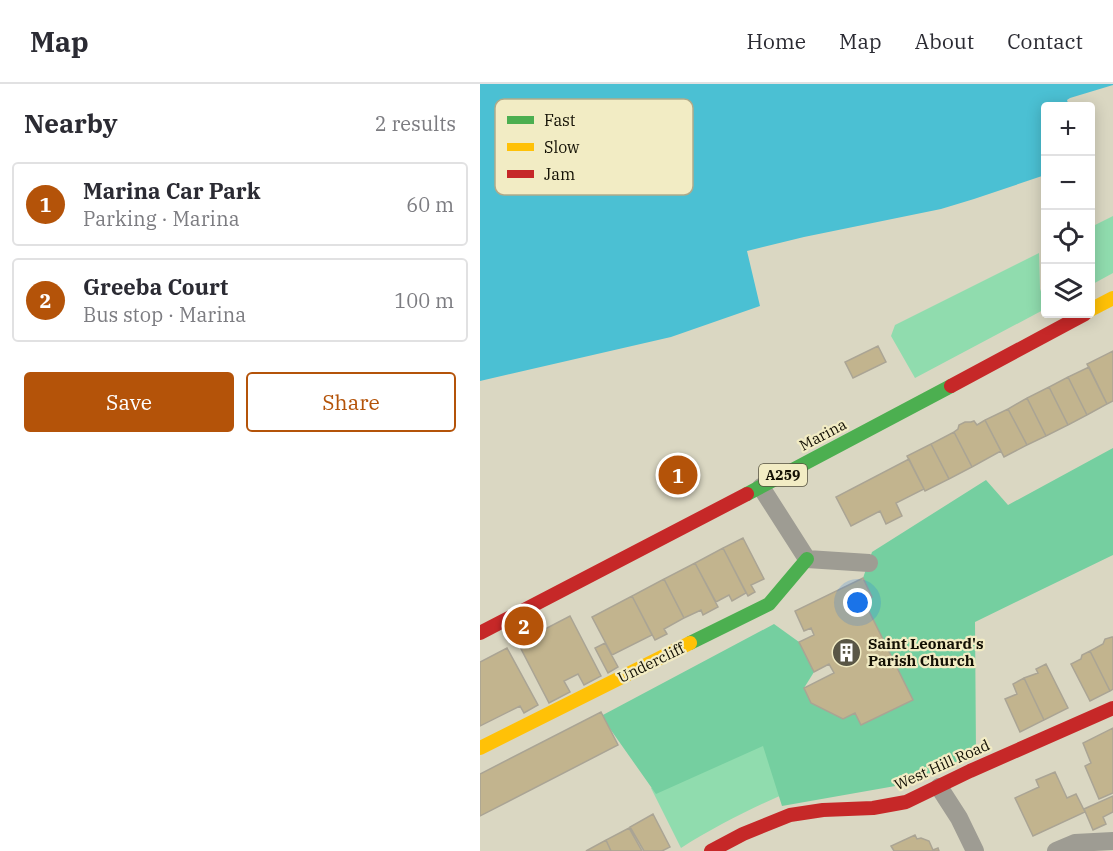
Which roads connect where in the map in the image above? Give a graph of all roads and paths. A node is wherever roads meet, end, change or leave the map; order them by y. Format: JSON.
{"nodes":[{"id":1,"x":1113,"y":298,"type":"edge"},
{"id":2,"x":1095,"y":307,"type":"edge"},
{"id":3,"x":1078,"y":318,"type":"edge"},
{"id":4,"x":761,"y":487,"type":"junction"},
{"id":5,"x":807,"y":559,"type":"junction"},
{"id":6,"x":869,"y":563,"type":"dead end"},
{"id":7,"x":480,"y":633,"type":"edge"},
{"id":8,"x":1113,"y":708,"type":"edge"},
{"id":9,"x":480,"y":748,"type":"edge"},
{"id":10,"x":939,"y":787,"type":"junction"},
{"id":11,"x":1113,"y":841,"type":"edge"},
{"id":12,"x":711,"y":851,"type":"edge"},
{"id":13,"x":975,"y":851,"type":"edge"},
{"id":14,"x":1056,"y":851,"type":"edge"}],
"edges":[{"from":1,"to":2,"type":"main road"},
{"from":3,"to":4,"type":"main road","name":"Marina","number":"A259"},
{"from":4,"to":5,"type":"street"},
{"from":4,"to":7,"type":"main road","name":"Marina","number":"A259"},
{"from":5,"to":6,"type":"street"},
{"from":5,"to":9,"type":"main road","name":"Undercliff"},
{"from":8,"to":10,"type":"main road","name":"West Hill Road"},
{"from":10,"to":12,"type":"main road","name":"West Hill Road"},
{"from":10,"to":13,"type":"street"},
{"from":11,"to":14,"type":"street"}]}
